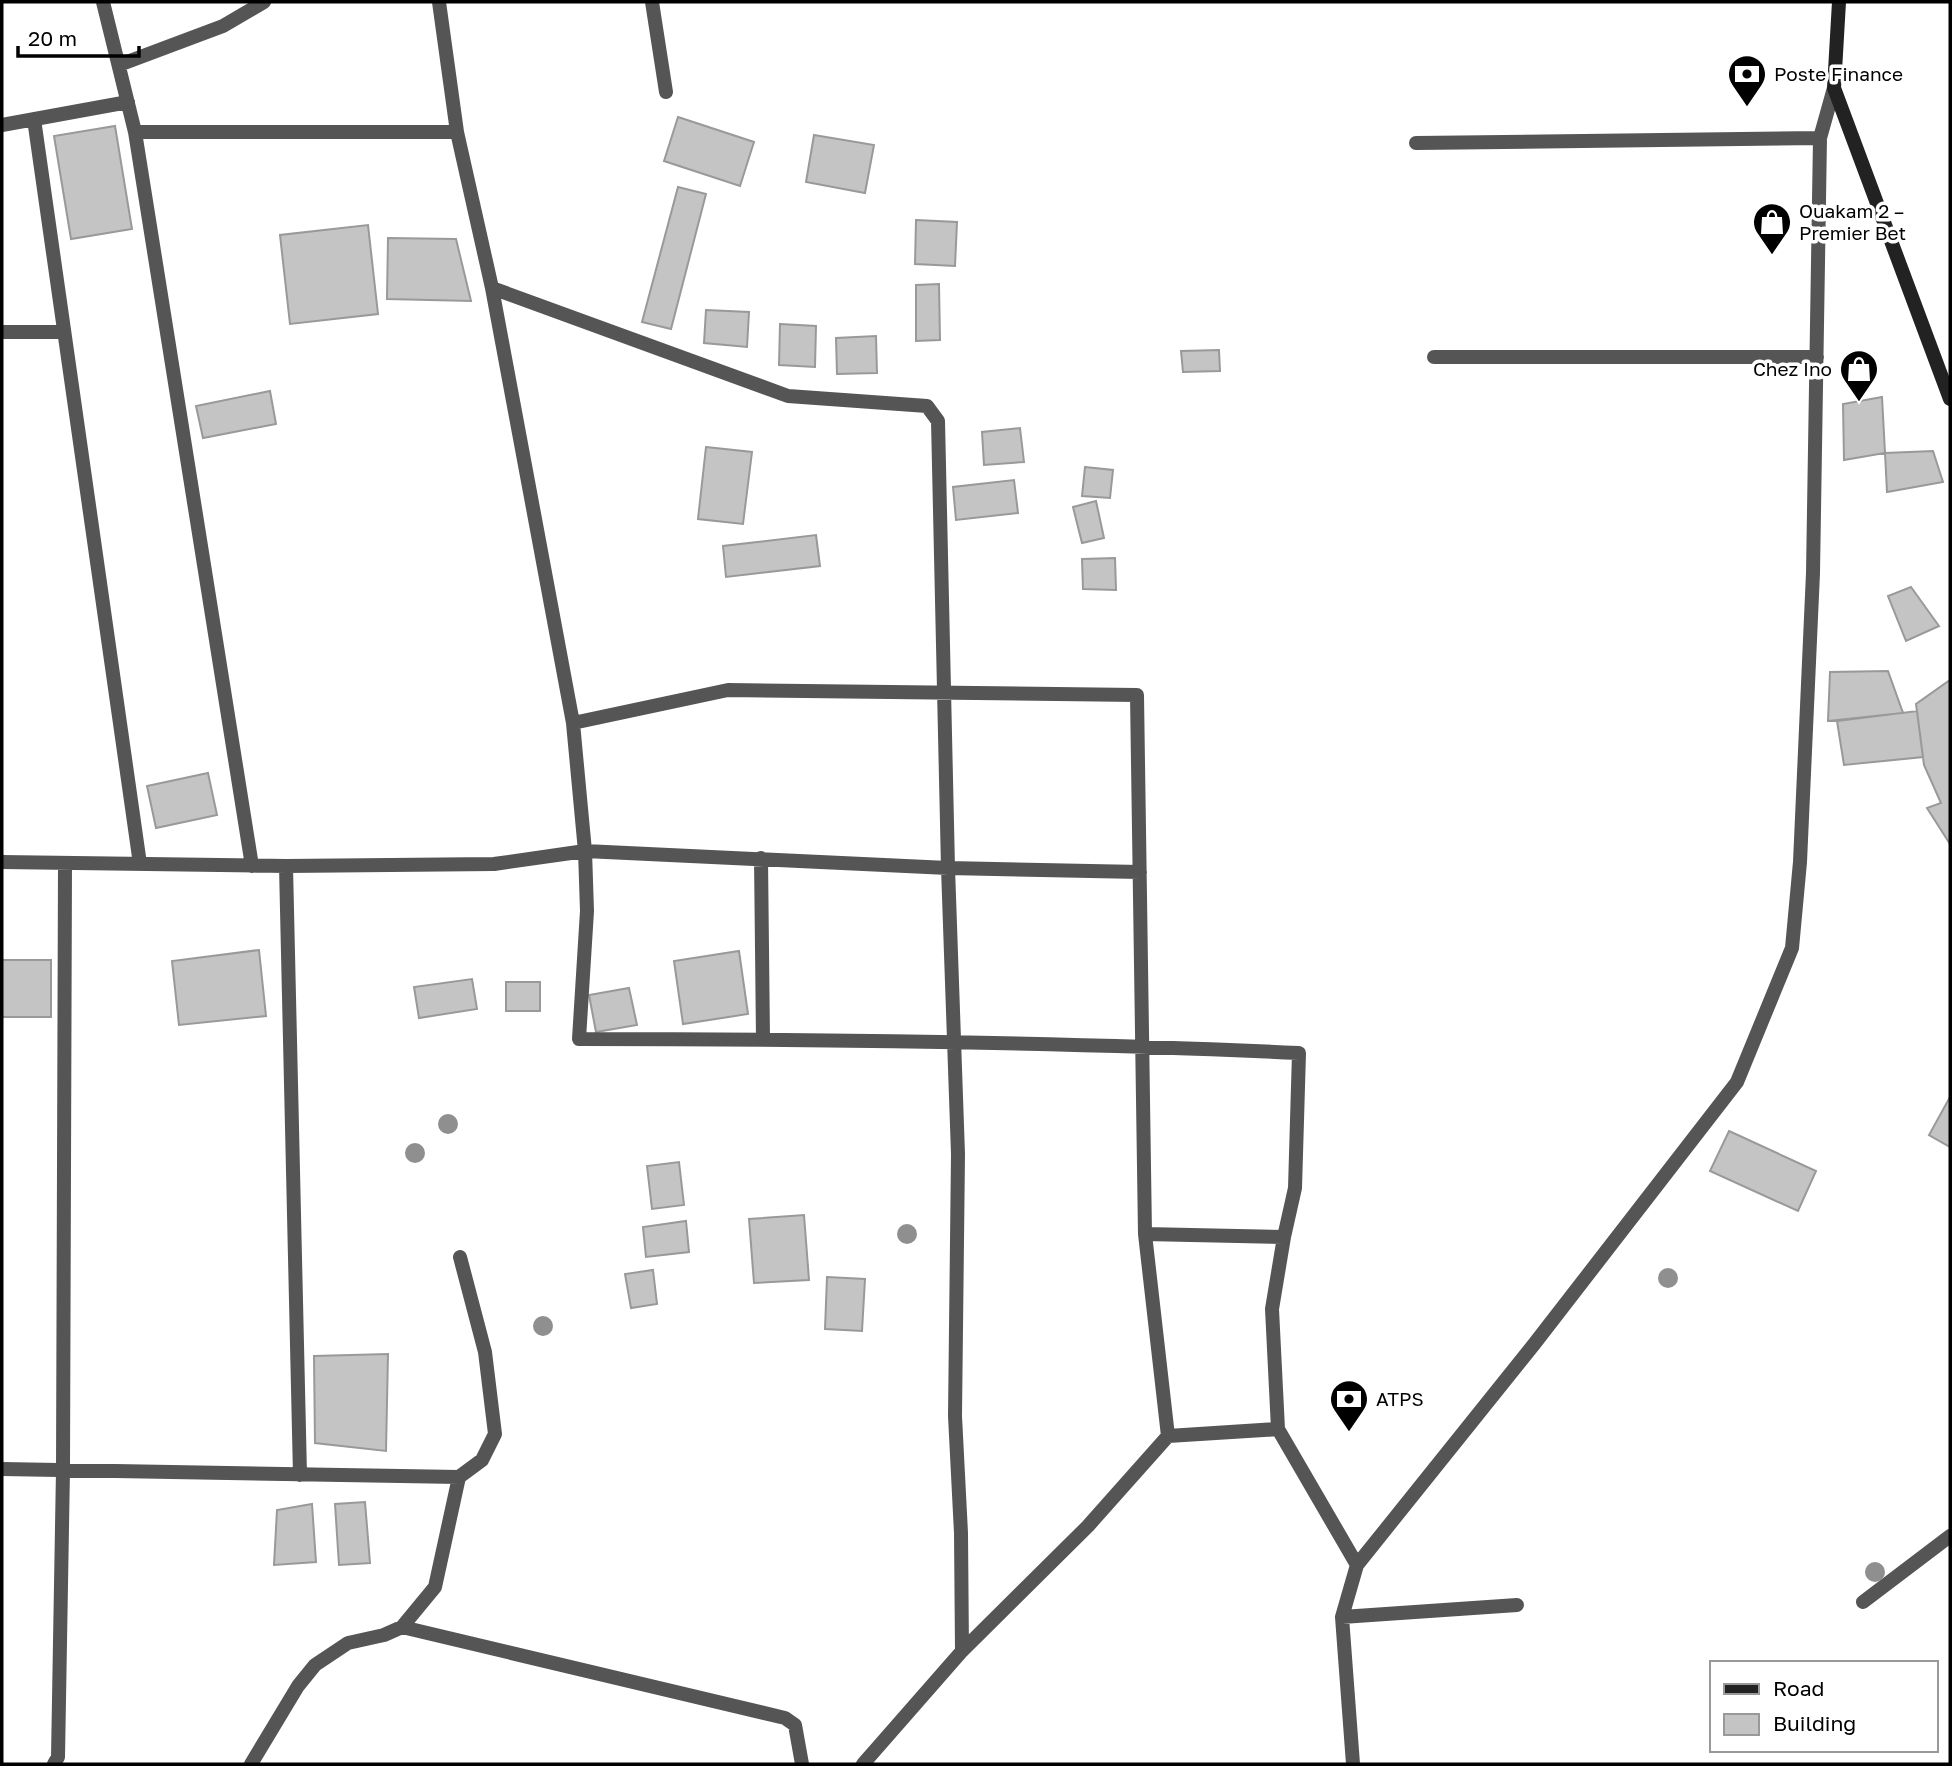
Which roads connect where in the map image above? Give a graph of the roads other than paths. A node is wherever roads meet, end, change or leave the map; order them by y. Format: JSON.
{"nodes":[{"id":1,"x":103,"y":2,"type":"edge"},
{"id":2,"x":264,"y":2,"type":"edge"},
{"id":3,"x":439,"y":2,"type":"edge"},
{"id":4,"x":652,"y":2,"type":"edge"},
{"id":5,"x":1839,"y":2,"type":"edge"},
{"id":6,"x":119,"y":65,"type":"junction"},
{"id":7,"x":1834,"y":88,"type":"junction"},
{"id":8,"x":666,"y":92,"type":"dead end"},
{"id":9,"x":128,"y":102,"type":"junction"},
{"id":10,"x":34,"y":119,"type":"junction"},
{"id":11,"x":2,"y":125,"type":"edge"},
{"id":12,"x":135,"y":132,"type":"junction"},
{"id":13,"x":457,"y":132,"type":"junction"},
{"id":14,"x":1820,"y":138,"type":"junction"},
{"id":15,"x":1416,"y":143,"type":"dead end"},
{"id":16,"x":492,"y":288,"type":"junction"},
{"id":17,"x":2,"y":332,"type":"edge"},
{"id":18,"x":64,"y":332,"type":"junction"},
{"id":19,"x":1434,"y":357,"type":"dead end"},
{"id":20,"x":1816,"y":357,"type":"junction"},
{"id":21,"x":1950,"y":399,"type":"edge"},
{"id":22,"x":945,"y":692,"type":"junction"},
{"id":23,"x":573,"y":723,"type":"junction"},
{"id":24,"x":585,"y":851,"type":"junction"},
{"id":25,"x":761,"y":858,"type":"junction"},
{"id":26,"x":2,"y":862,"type":"edge"},
{"id":27,"x":65,"y":863,"type":"junction"},
{"id":28,"x":140,"y":864,"type":"junction"},
{"id":29,"x":252,"y":866,"type":"junction"},
{"id":30,"x":286,"y":866,"type":"junction"},
{"id":31,"x":948,"y":868,"type":"junction"},
{"id":32,"x":1140,"y":872,"type":"junction"},
{"id":33,"x":764,"y":1039,"type":"junction"},
{"id":34,"x":954,"y":1042,"type":"junction"},
{"id":35,"x":1142,"y":1046,"type":"junction"},
{"id":36,"x":1145,"y":1234,"type":"junction"},
{"id":37,"x":1283,"y":1237,"type":"junction"},
{"id":38,"x":460,"y":1257,"type":"dead end"},
{"id":39,"x":1278,"y":1429,"type":"junction"},
{"id":40,"x":1168,"y":1436,"type":"junction"},
{"id":41,"x":2,"y":1469,"type":"edge"},
{"id":42,"x":62,"y":1470,"type":"junction"},
{"id":43,"x":300,"y":1475,"type":"junction"},
{"id":44,"x":460,"y":1477,"type":"junction"},
{"id":45,"x":1950,"y":1536,"type":"edge"},
{"id":46,"x":1357,"y":1565,"type":"junction"},
{"id":47,"x":1863,"y":1602,"type":"dead end"},
{"id":48,"x":1517,"y":1605,"type":"dead end"},
{"id":49,"x":1342,"y":1617,"type":"junction"},
{"id":50,"x":402,"y":1627,"type":"junction"},
{"id":51,"x":962,"y":1651,"type":"junction"},
{"id":52,"x":54,"y":1764,"type":"edge"},
{"id":53,"x":251,"y":1764,"type":"edge"},
{"id":54,"x":802,"y":1764,"type":"edge"},
{"id":55,"x":863,"y":1764,"type":"edge"},
{"id":56,"x":1353,"y":1764,"type":"edge"}],
"edges":[{"from":1,"to":6,"type":"street"},
{"from":2,"to":6,"type":"street"},
{"from":3,"to":13,"type":"street"},
{"from":4,"to":8,"type":"street"},
{"from":5,"to":7,"type":"street"},
{"from":6,"to":9,"type":"street"},
{"from":7,"to":14,"type":"street"},
{"from":7,"to":21,"type":"street"},
{"from":9,"to":10,"type":"street"},
{"from":9,"to":12,"type":"street"},
{"from":10,"to":11,"type":"street"},
{"from":10,"to":18,"type":"street"},
{"from":12,"to":13,"type":"street"},
{"from":12,"to":29,"type":"street"},
{"from":13,"to":16,"type":"street"},
{"from":14,"to":15,"type":"street"},
{"from":14,"to":20,"type":"street"},
{"from":16,"to":22,"type":"street"},
{"from":16,"to":23,"type":"street"},
{"from":17,"to":18,"type":"street"},
{"from":18,"to":28,"type":"street"},
{"from":19,"to":20,"type":"street"},
{"from":20,"to":46,"type":"street"},
{"from":22,"to":23,"type":"street"},
{"from":22,"to":31,"type":"street"},
{"from":22,"to":32,"type":"street"},
{"from":23,"to":24,"type":"street"},
{"from":24,"to":25,"type":"street"},
{"from":24,"to":30,"type":"street"},
{"from":24,"to":33,"type":"street"},
{"from":25,"to":31,"type":"street"},
{"from":25,"to":33,"type":"street"},
{"from":26,"to":27,"type":"street"},
{"from":27,"to":28,"type":"street"},
{"from":27,"to":42,"type":"street"},
{"from":28,"to":29,"type":"street"},
{"from":29,"to":30,"type":"street"},
{"from":30,"to":43,"type":"street"},
{"from":31,"to":32,"type":"street"},
{"from":31,"to":34,"type":"street"},
{"from":32,"to":35,"type":"street"},
{"from":33,"to":34,"type":"street"},
{"from":34,"to":35,"type":"street"},
{"from":34,"to":51,"type":"street"},
{"from":35,"to":36,"type":"street"},
{"from":35,"to":37,"type":"street"},
{"from":36,"to":37,"type":"street"},
{"from":36,"to":40,"type":"street"},
{"from":37,"to":39,"type":"street"},
{"from":38,"to":44,"type":"street"},
{"from":39,"to":40,"type":"street"},
{"from":39,"to":46,"type":"street"},
{"from":40,"to":51,"type":"street"},
{"from":41,"to":42,"type":"street"},
{"from":42,"to":43,"type":"street"},
{"from":42,"to":52,"type":"street"},
{"from":43,"to":44,"type":"street"},
{"from":44,"to":50,"type":"street"},
{"from":45,"to":47,"type":"street"},
{"from":46,"to":49,"type":"street"},
{"from":48,"to":49,"type":"street"},
{"from":49,"to":56,"type":"street"},
{"from":50,"to":53,"type":"street"},
{"from":50,"to":54,"type":"street"},
{"from":51,"to":55,"type":"street"}]}
